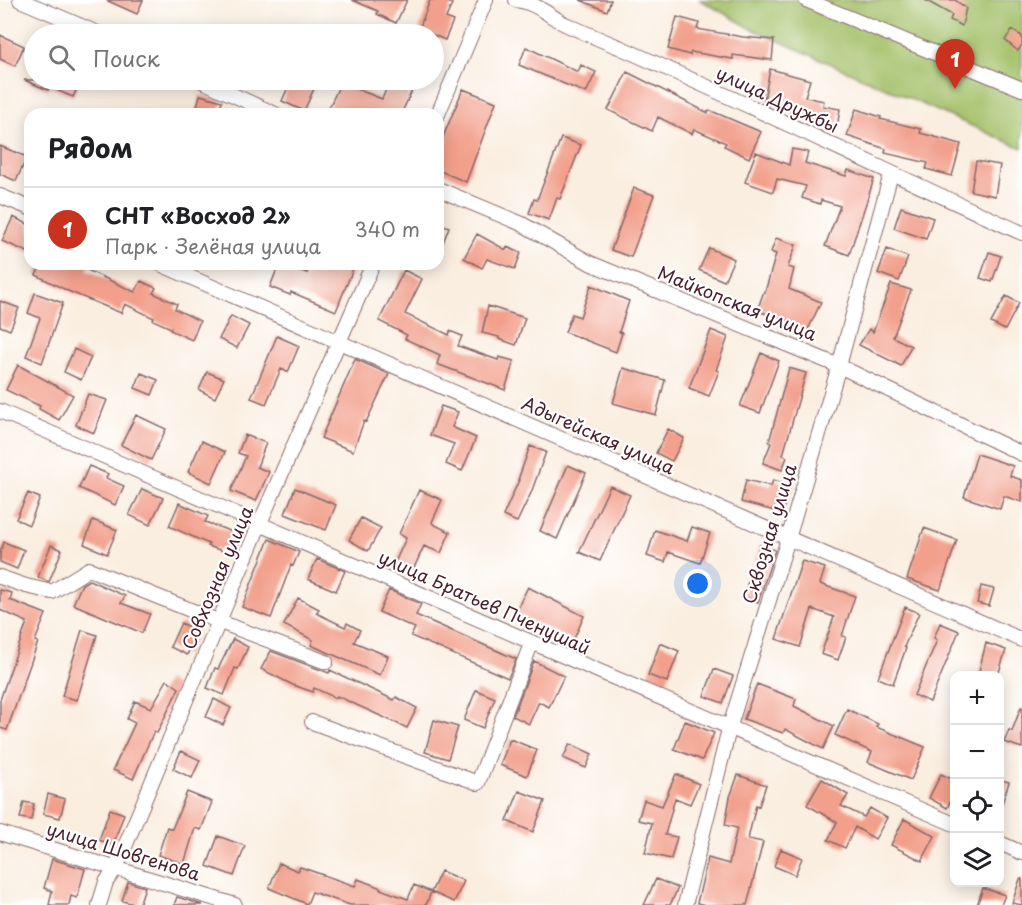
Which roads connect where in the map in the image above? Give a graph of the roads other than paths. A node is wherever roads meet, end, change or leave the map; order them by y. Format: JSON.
{"nodes":[{"id":1,"x":20,"y":0,"type":"edge"},
{"id":2,"x":486,"y":0,"type":"edge"},
{"id":3,"x":516,"y":0,"type":"edge"},
{"id":4,"x":806,"y":0,"type":"edge"},
{"id":5,"x":76,"y":24,"type":"edge"},
{"id":6,"x":1022,"y":89,"type":"edge"},
{"id":7,"x":222,"y":90,"type":"edge"},
{"id":8,"x":262,"y":108,"type":"edge"},
{"id":9,"x":441,"y":108,"type":"edge"},
{"id":10,"x":891,"y":174,"type":"junction"},
{"id":11,"x":444,"y":192,"type":"edge"},
{"id":12,"x":0,"y":196,"type":"edge"},
{"id":13,"x":24,"y":206,"type":"edge"},
{"id":14,"x":1022,"y":233,"type":"edge"},
{"id":15,"x":174,"y":270,"type":"edge"},
{"id":16,"x":370,"y":270,"type":"edge"},
{"id":17,"x":339,"y":341,"type":"junction"},
{"id":18,"x":839,"y":366,"type":"junction"},
{"id":19,"x":0,"y":411,"type":"edge"},
{"id":20,"x":1022,"y":454,"type":"edge"},
{"id":21,"x":260,"y":523,"type":"junction"},
{"id":22,"x":788,"y":539,"type":"junction"},
{"id":23,"x":0,"y":577,"type":"edge"},
{"id":24,"x":220,"y":622,"type":"junction"},
{"id":25,"x":1022,"y":640,"type":"edge"},
{"id":26,"x":531,"y":644,"type":"junction"},
{"id":27,"x":326,"y":662,"type":"dead end"},
{"id":28,"x":312,"y":722,"type":"dead end"},
{"id":29,"x":729,"y":729,"type":"junction"},
{"id":30,"x":950,"y":822,"type":"edge"},
{"id":31,"x":0,"y":833,"type":"edge"},
{"id":32,"x":1004,"y":845,"type":"edge"},
{"id":33,"x":1022,"y":852,"type":"edge"},
{"id":34,"x":116,"y":868,"type":"junction"},
{"id":35,"x":99,"y":905,"type":"edge"},
{"id":36,"x":235,"y":905,"type":"edge"},
{"id":37,"x":685,"y":905,"type":"edge"}],
"edges":[{"from":1,"to":5,"type":"street"},
{"from":2,"to":9,"type":"street"},
{"from":3,"to":10,"type":"street","name":"улица Дружбы"},
{"from":4,"to":6,"type":"street"},
{"from":7,"to":8,"type":"street"},
{"from":10,"to":14,"type":"street","name":"улица Дружбы"},
{"from":10,"to":18,"type":"street","name":"Сквозная улица"},
{"from":11,"to":18,"type":"street","name":"Майкопская улица"},
{"from":12,"to":13,"type":"street"},
{"from":15,"to":17,"type":"street","name":"Адыгейская улица"},
{"from":16,"to":17,"type":"street","name":"Совхозная улица"},
{"from":17,"to":21,"type":"street","name":"Совхозная улица"},
{"from":17,"to":22,"type":"street","name":"Адыгейская улица"},
{"from":18,"to":20,"type":"street","name":"Майкопская улица"},
{"from":18,"to":22,"type":"street","name":"Сквозная улица"},
{"from":19,"to":21,"type":"street","name":"улица Братьев Пченушай"},
{"from":21,"to":24,"type":"street","name":"Совхозная улица"},
{"from":21,"to":26,"type":"street","name":"улица Братьев Пченушай"},
{"from":22,"to":25,"type":"street","name":"Адыгейская улица"},
{"from":22,"to":29,"type":"street","name":"Сквозная улица"},
{"from":23,"to":24,"type":"street"},
{"from":24,"to":27,"type":"street"},
{"from":24,"to":34,"type":"street","name":"Совхозная улица"},
{"from":26,"to":28,"type":"street"},
{"from":26,"to":29,"type":"street","name":"улица Братьев Пченушай"},
{"from":29,"to":30,"type":"street","name":"улица Братьев Пченушай"},
{"from":29,"to":37,"type":"street","name":"Сквозная улица"},
{"from":31,"to":34,"type":"street","name":"улица Шовгенова"},
{"from":32,"to":33,"type":"street"},
{"from":34,"to":35,"type":"street","name":"Совхозная улица"},
{"from":34,"to":36,"type":"street","name":"улица Шовгенова"}]}
